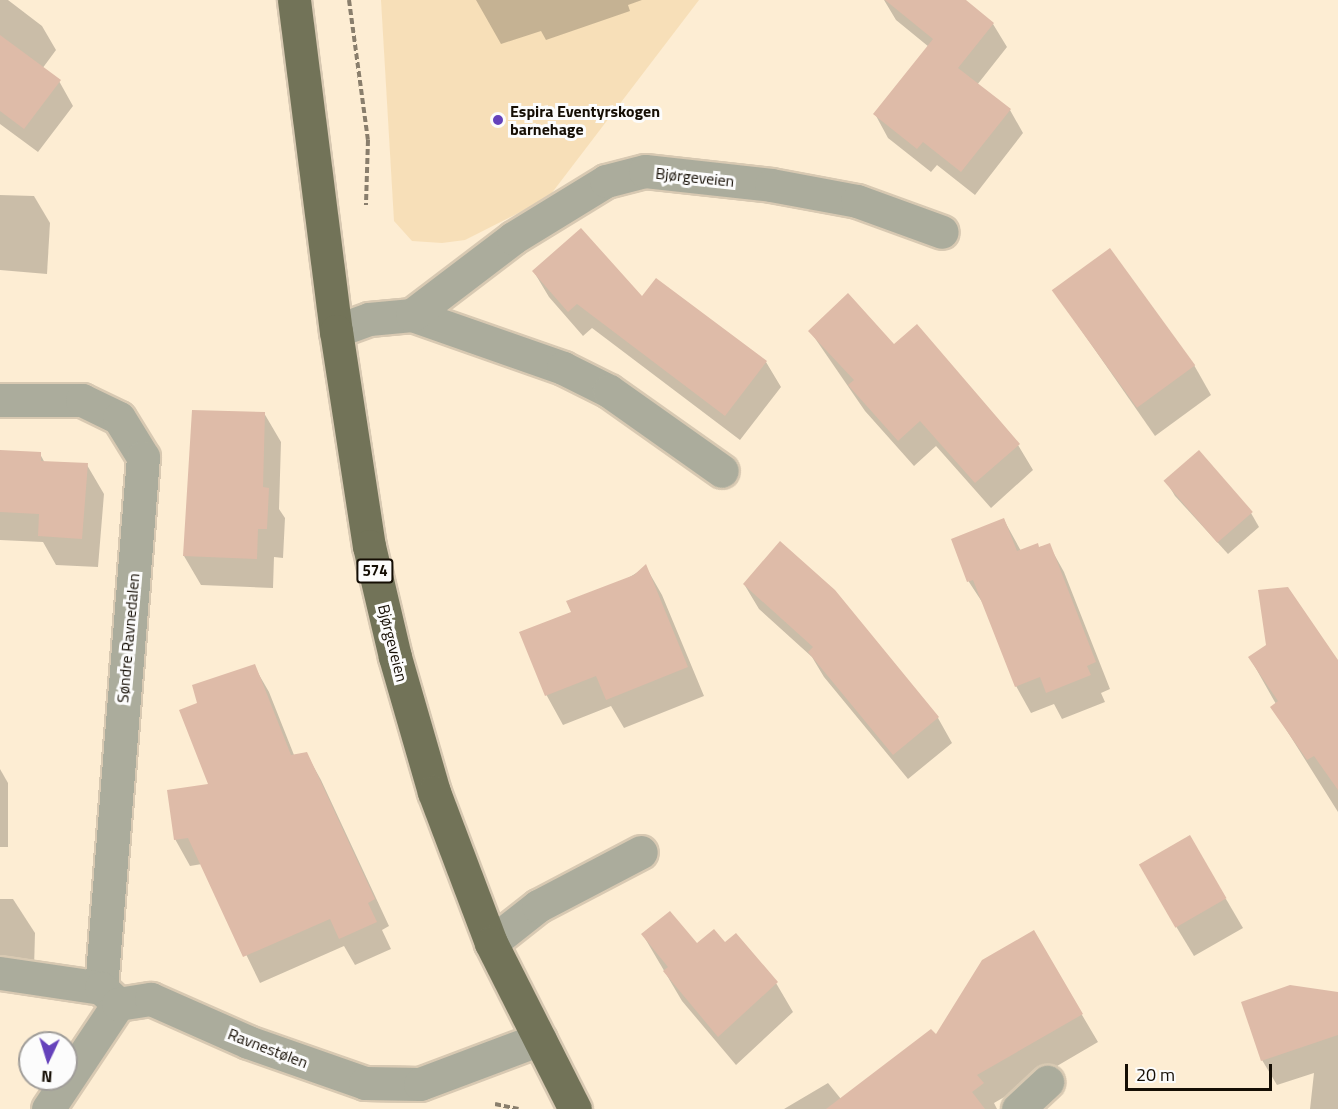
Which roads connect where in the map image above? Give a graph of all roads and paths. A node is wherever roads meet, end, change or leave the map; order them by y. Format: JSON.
{"nodes":[{"id":1,"x":294,"y":0,"type":"edge"},
{"id":2,"x":349,"y":0,"type":"edge"},
{"id":3,"x":366,"y":210,"type":"dead end"},
{"id":4,"x":942,"y":232,"type":"dead end"},
{"id":5,"x":412,"y":315,"type":"junction"},
{"id":6,"x":336,"y":331,"type":"junction"},
{"id":7,"x":0,"y":400,"type":"edge"},
{"id":8,"x":722,"y":471,"type":"dead end"},
{"id":9,"x":641,"y":852,"type":"dead end"},
{"id":10,"x":491,"y":944,"type":"junction"},
{"id":11,"x":0,"y":973,"type":"edge"},
{"id":12,"x":109,"y":996,"type":"junction"},
{"id":13,"x":540,"y":1039,"type":"junction"},
{"id":14,"x":1047,"y":1082,"type":"dead end"},
{"id":15,"x":48,"y":1109,"type":"edge"},
{"id":16,"x":575,"y":1109,"type":"edge"},
{"id":17,"x":1018,"y":1109,"type":"edge"}],
"edges":[{"from":1,"to":6,"type":"main road","name":"Bjørgeveien","number":"574"},
{"from":2,"to":3,"type":"path"},
{"from":4,"to":5,"type":"street","name":"Bjørgeveien"},
{"from":5,"to":6,"type":"street"},
{"from":5,"to":8,"type":"street"},
{"from":6,"to":10,"type":"main road","name":"Bjørgeveien","number":"574"},
{"from":7,"to":12,"type":"street","name":"Søndre Ravnedalen"},
{"from":9,"to":10,"type":"street"},
{"from":10,"to":13,"type":"main road","name":"Bjørgeveien","number":"574"},
{"from":11,"to":12,"type":"street"},
{"from":12,"to":13,"type":"street","name":"Ravnestølen"},
{"from":12,"to":15,"type":"street"},
{"from":13,"to":16,"type":"main road","name":"Bjørgeveien","number":"574"},
{"from":14,"to":17,"type":"street"}]}
